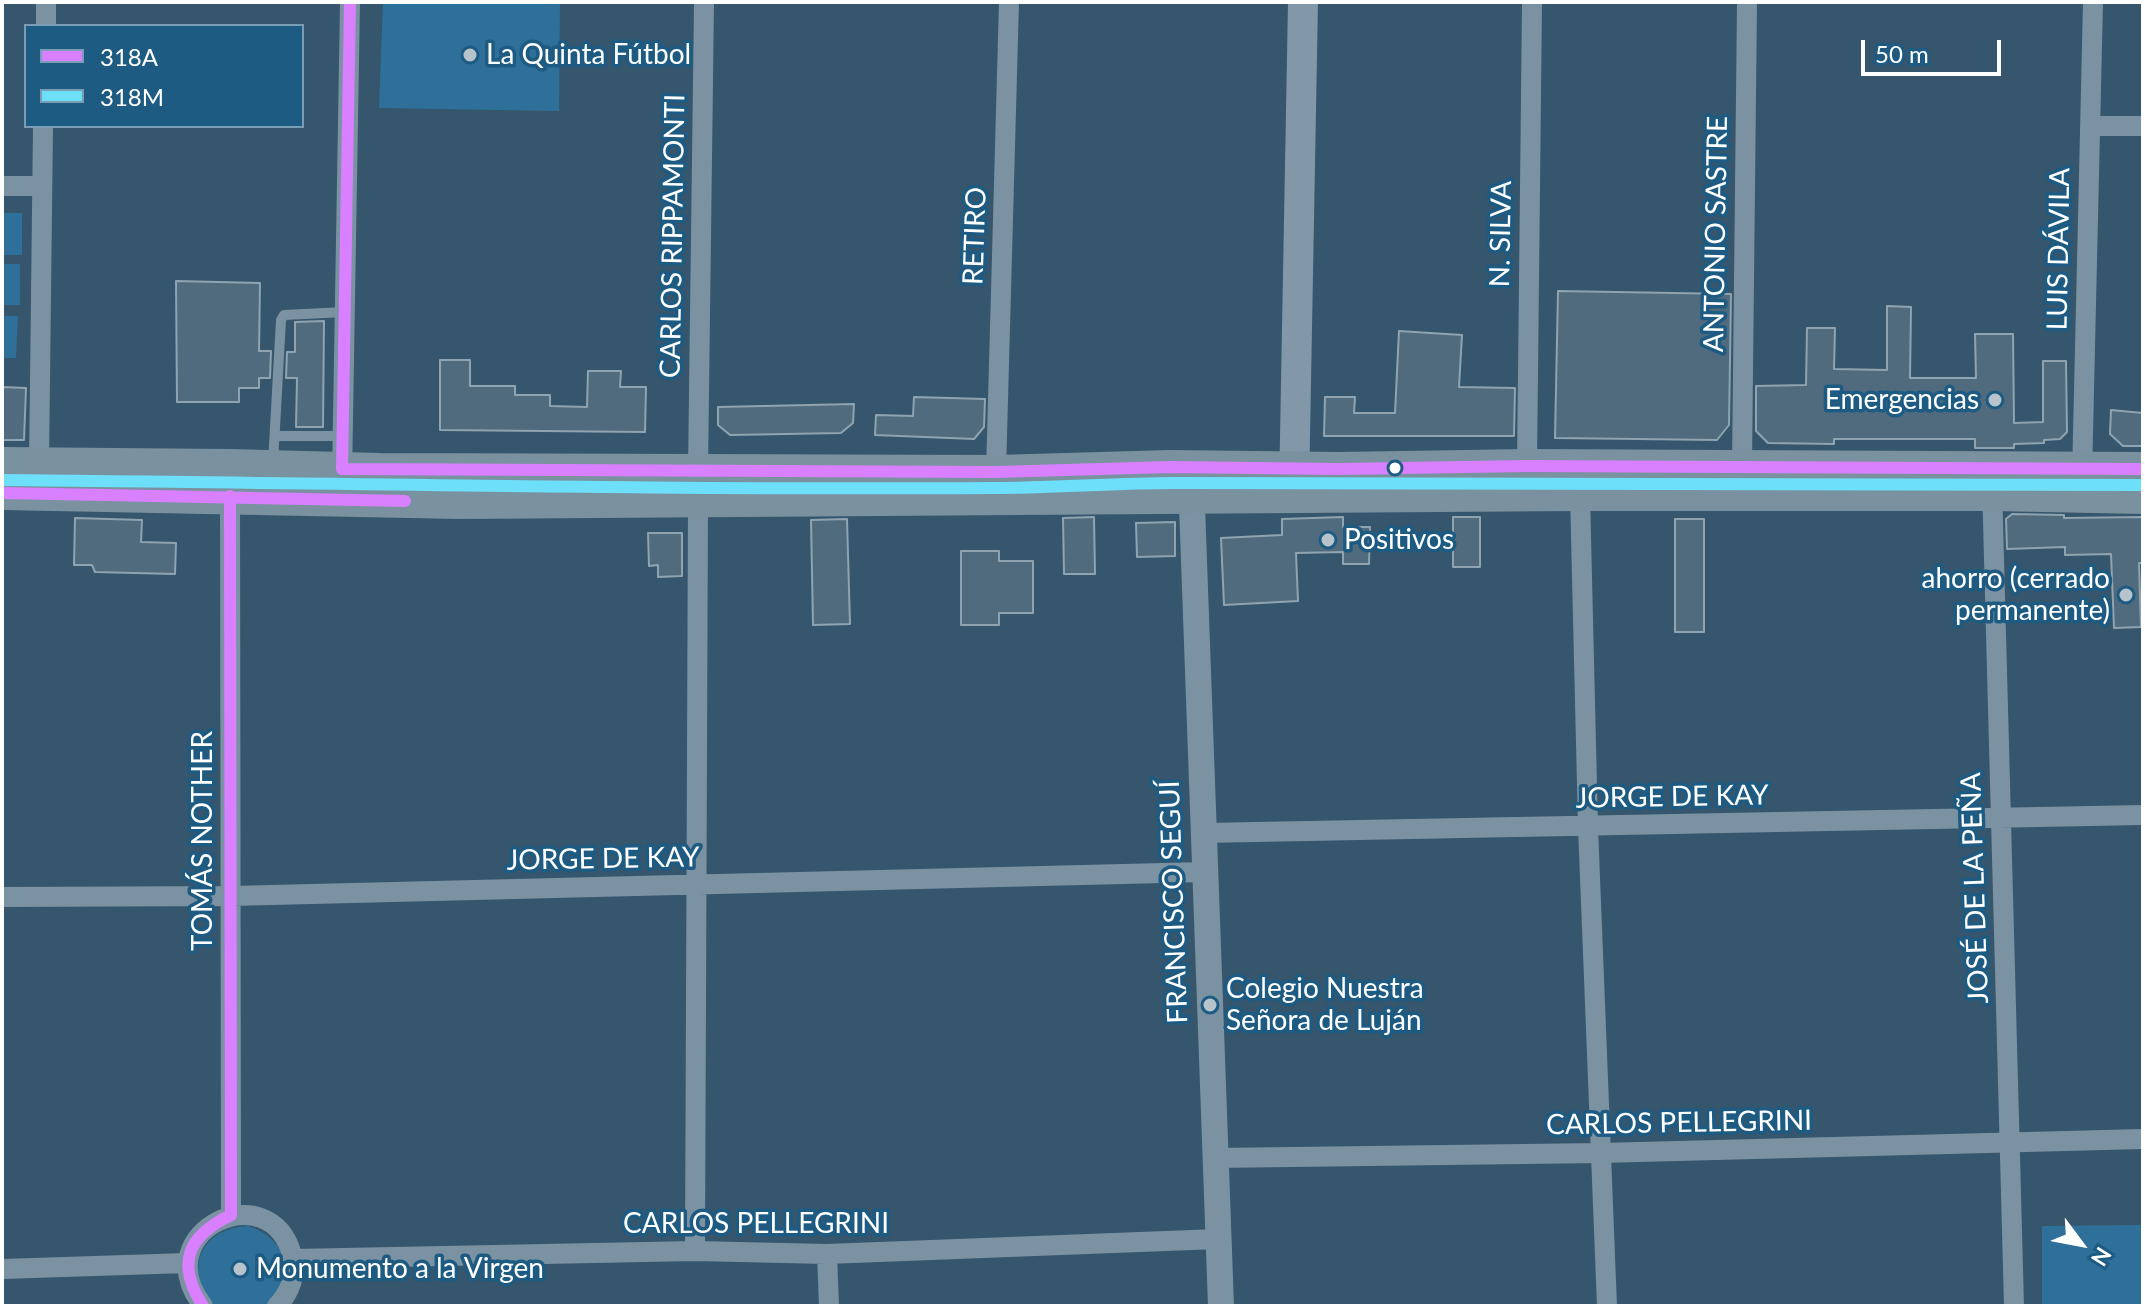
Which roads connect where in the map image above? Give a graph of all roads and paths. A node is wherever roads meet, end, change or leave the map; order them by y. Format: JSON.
{"nodes":[{"id":1,"x":46,"y":2,"type":"edge"},
{"id":2,"x":350,"y":2,"type":"edge"},
{"id":3,"x":704,"y":2,"type":"edge"},
{"id":4,"x":1009,"y":2,"type":"edge"},
{"id":5,"x":1303,"y":2,"type":"edge"},
{"id":6,"x":1532,"y":2,"type":"edge"},
{"id":7,"x":1747,"y":2,"type":"edge"},
{"id":8,"x":2093,"y":2,"type":"edge"},
{"id":9,"x":46,"y":24,"type":"edge"},
{"id":10,"x":2090,"y":126,"type":"junction"},
{"id":11,"x":2143,"y":126,"type":"edge"},
{"id":12,"x":43,"y":128,"type":"edge"},
{"id":13,"x":2,"y":186,"type":"edge"},
{"id":14,"x":41,"y":186,"type":"junction"},
{"id":15,"x":345,"y":312,"type":"junction"},
{"id":16,"x":274,"y":452,"type":"junction"},
{"id":17,"x":2,"y":464,"type":"edge"},
{"id":18,"x":39,"y":465,"type":"junction"},
{"id":19,"x":1527,"y":466,"type":"junction"},
{"id":20,"x":1742,"y":466,"type":"junction"},
{"id":21,"x":342,"y":468,"type":"junction"},
{"id":22,"x":2143,"y":469,"type":"edge"},
{"id":23,"x":996,"y":472,"type":"junction"},
{"id":24,"x":230,"y":481,"type":"junction"},
{"id":25,"x":1992,"y":481,"type":"junction"},
{"id":26,"x":1191,"y":482,"type":"junction"},
{"id":27,"x":1294,"y":482,"type":"junction"},
{"id":28,"x":2082,"y":483,"type":"junction"},
{"id":29,"x":698,"y":486,"type":"junction"},
{"id":30,"x":2,"y":493,"type":"edge"},
{"id":31,"x":1580,"y":494,"type":"junction"},
{"id":32,"x":2143,"y":497,"type":"edge"},
{"id":33,"x":2143,"y":815,"type":"edge"},
{"id":34,"x":2001,"y":817,"type":"junction"},
{"id":35,"x":1588,"y":827,"type":"junction"},
{"id":36,"x":1203,"y":833,"type":"junction"},
{"id":37,"x":1204,"y":872,"type":"junction"},
{"id":38,"x":695,"y":885,"type":"junction"},
{"id":39,"x":231,"y":896,"type":"junction"},
{"id":40,"x":2,"y":897,"type":"edge"},
{"id":41,"x":2143,"y":1139,"type":"edge"},
{"id":42,"x":2010,"y":1144,"type":"junction"},
{"id":43,"x":1600,"y":1153,"type":"junction"},
{"id":44,"x":1215,"y":1158,"type":"junction"},
{"id":45,"x":231,"y":1215,"type":"junction"},
{"id":46,"x":1218,"y":1239,"type":"junction"},
{"id":47,"x":695,"y":1251,"type":"junction"},
{"id":48,"x":827,"y":1254,"type":"junction"},
{"id":49,"x":293,"y":1259,"type":"junction"},
{"id":50,"x":187,"y":1263,"type":"junction"},
{"id":51,"x":2,"y":1269,"type":"edge"},
{"id":52,"x":203,"y":1306,"type":"edge"},
{"id":53,"x":277,"y":1306,"type":"edge"},
{"id":54,"x":829,"y":1306,"type":"edge"},
{"id":55,"x":1221,"y":1306,"type":"edge"},
{"id":56,"x":1607,"y":1306,"type":"edge"},
{"id":57,"x":2014,"y":1306,"type":"edge"}],
"edges":[{"from":1,"to":9,"type":"street"},
{"from":2,"to":15,"type":"street"},
{"from":3,"to":29,"type":"street","name":"CARLOS RIPPAMONTI"},
{"from":4,"to":23,"type":"street","name":"RETIRO"},
{"from":5,"to":27,"type":"main road"},
{"from":6,"to":19,"type":"street","name":"N. SILVA"},
{"from":7,"to":20,"type":"street","name":"ANTONIO SASTRE"},
{"from":8,"to":10,"type":"street","name":"LUIS DÁVILA"},
{"from":10,"to":11,"type":"street"},
{"from":10,"to":28,"type":"street","name":"LUIS DÁVILA"},
{"from":12,"to":14,"type":"street"},
{"from":13,"to":14,"type":"street"},
{"from":14,"to":18,"type":"street"},
{"from":15,"to":16,"type":"lane"},
{"from":15,"to":21,"type":"street"},
{"from":16,"to":21,"type":"main road"},
{"from":16,"to":24,"type":"main road"},
{"from":17,"to":18,"type":"main road"},
{"from":18,"to":24,"type":"main road"},
{"from":19,"to":20,"type":"main road"},
{"from":19,"to":27,"type":"main road"},
{"from":20,"to":25,"type":"main road"},
{"from":21,"to":24,"type":"main road"},
{"from":21,"to":29,"type":"main road"},
{"from":22,"to":28,"type":"main road"},
{"from":23,"to":26,"type":"main road"},
{"from":23,"to":29,"type":"main road"},
{"from":24,"to":30,"type":"main road"},
{"from":24,"to":39,"type":"street","name":"TOMÁS NOTHER"},
{"from":25,"to":28,"type":"main road"},
{"from":25,"to":31,"type":"main road"},
{"from":25,"to":34,"type":"street","name":"JOSÉ DE LA PEÑA"},
{"from":26,"to":27,"type":"main road"},
{"from":26,"to":29,"type":"main road"},
{"from":26,"to":36,"type":"street","name":"FRANCISCO SEGUÍ"},
{"from":27,"to":31,"type":"main road"},
{"from":28,"to":32,"type":"main road"},
{"from":29,"to":38,"type":"street","name":"CARLOS RIPPAMONTI"},
{"from":31,"to":35,"type":"street"},
{"from":33,"to":34,"type":"street","name":"JORGE DE KAY"},
{"from":34,"to":35,"type":"street","name":"JORGE DE KAY"},
{"from":34,"to":42,"type":"street","name":"JOSÉ DE LA PEÑA"},
{"from":35,"to":36,"type":"street","name":"JORGE DE KAY"},
{"from":35,"to":43,"type":"street"},
{"from":36,"to":37,"type":"street","name":"FRANCISCO SEGUÍ"},
{"from":37,"to":38,"type":"street","name":"JORGE DE KAY"},
{"from":37,"to":44,"type":"street","name":"FRANCISCO SEGUÍ"},
{"from":38,"to":39,"type":"street","name":"JORGE DE KAY"},
{"from":38,"to":47,"type":"street","name":"CARLOS RIPPAMONTI"},
{"from":39,"to":40,"type":"street","name":"JORGE DE KAY"},
{"from":39,"to":45,"type":"street","name":"TOMÁS NOTHER"},
{"from":41,"to":42,"type":"street","name":"CARLOS PELLEGRINI"},
{"from":42,"to":43,"type":"street","name":"CARLOS PELLEGRINI"},
{"from":42,"to":57,"type":"street","name":"JOSÉ DE LA PEÑA"},
{"from":43,"to":44,"type":"street","name":"CARLOS PELLEGRINI"},
{"from":43,"to":56,"type":"street"},
{"from":44,"to":46,"type":"street","name":"FRANCISCO SEGUÍ"},
{"from":45,"to":49,"type":"street"},
{"from":45,"to":50,"type":"street"},
{"from":46,"to":48,"type":"street","name":"CARLOS PELLEGRINI"},
{"from":46,"to":55,"type":"street","name":"FRANCISCO SEGUÍ"},
{"from":47,"to":48,"type":"street","name":"CARLOS PELLEGRINI"},
{"from":47,"to":49,"type":"street","name":"CARLOS PELLEGRINI"},
{"from":48,"to":54,"type":"street"},
{"from":49,"to":53,"type":"street"},
{"from":50,"to":51,"type":"street"},
{"from":50,"to":52,"type":"street"}]}
